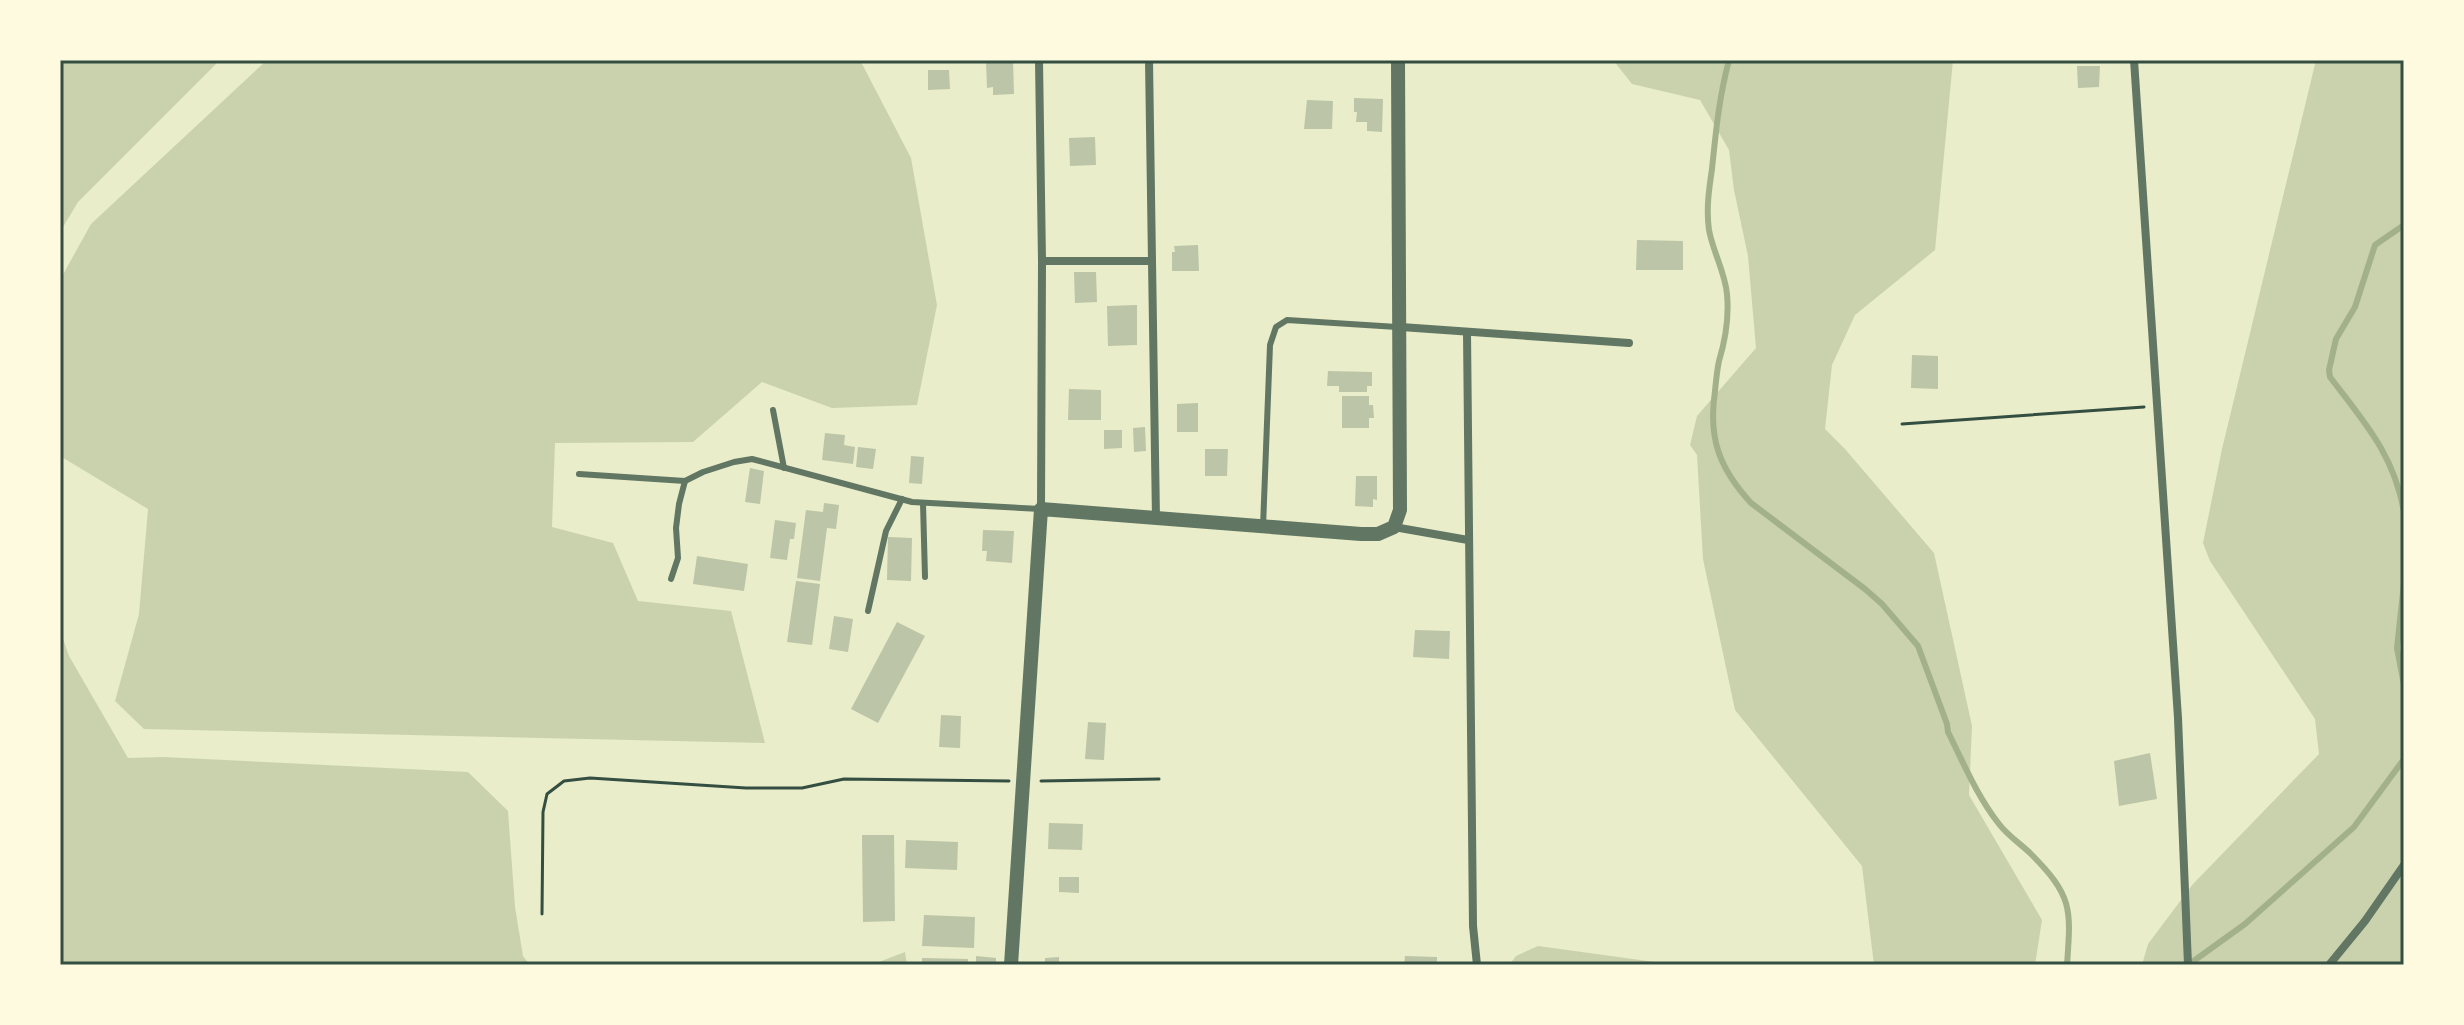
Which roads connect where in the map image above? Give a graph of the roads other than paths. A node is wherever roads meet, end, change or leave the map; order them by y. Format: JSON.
{"nodes":[{"id":1,"x":1039,"y":60,"type":"edge"},
{"id":2,"x":1149,"y":60,"type":"edge"},
{"id":3,"x":1398,"y":60,"type":"edge"},
{"id":4,"x":2134,"y":60,"type":"edge"},
{"id":5,"x":1042,"y":261,"type":"junction"},
{"id":6,"x":1152,"y":261,"type":"junction"},
{"id":7,"x":1401,"y":327,"type":"junction"},
{"id":8,"x":1467,"y":332,"type":"junction"},
{"id":9,"x":1629,"y":343,"type":"dead end"},
{"id":10,"x":773,"y":410,"type":"dead end"},
{"id":11,"x":784,"y":468,"type":"junction"},
{"id":12,"x":579,"y":474,"type":"dead end"},
{"id":13,"x":685,"y":481,"type":"junction"},
{"id":14,"x":902,"y":499,"type":"junction"},
{"id":15,"x":923,"y":503,"type":"junction"},
{"id":16,"x":1041,"y":509,"type":"junction"},
{"id":17,"x":1156,"y":519,"type":"junction"},
{"id":18,"x":1263,"y":527,"type":"junction"},
{"id":19,"x":1394,"y":527,"type":"junction"},
{"id":20,"x":1468,"y":540,"type":"junction"},
{"id":21,"x":925,"y":577,"type":"dead end"},
{"id":22,"x":671,"y":579,"type":"dead end"},
{"id":23,"x":868,"y":611,"type":"dead end"},
{"id":24,"x":2404,"y":865,"type":"edge"},
{"id":25,"x":1011,"y":965,"type":"edge"},
{"id":26,"x":1477,"y":965,"type":"edge"},
{"id":27,"x":2188,"y":965,"type":"edge"},
{"id":28,"x":2329,"y":965,"type":"edge"}],
"edges":[{"from":1,"to":5,"type":"street"},
{"from":2,"to":6,"type":"street"},
{"from":3,"to":7,"type":"street"},
{"from":4,"to":27,"type":"street"},
{"from":5,"to":6,"type":"street"},
{"from":5,"to":16,"type":"street"},
{"from":6,"to":17,"type":"street"},
{"from":7,"to":8,"type":"street"},
{"from":7,"to":18,"type":"lane"},
{"from":7,"to":19,"type":"street"},
{"from":8,"to":9,"type":"street"},
{"from":8,"to":20,"type":"street"},
{"from":10,"to":11,"type":"lane"},
{"from":11,"to":13,"type":"lane"},
{"from":11,"to":14,"type":"lane"},
{"from":12,"to":13,"type":"lane"},
{"from":13,"to":22,"type":"lane"},
{"from":14,"to":15,"type":"lane"},
{"from":14,"to":23,"type":"lane"},
{"from":15,"to":16,"type":"lane"},
{"from":15,"to":21,"type":"lane"},
{"from":16,"to":17,"type":"street"},
{"from":16,"to":25,"type":"street"},
{"from":17,"to":18,"type":"street"},
{"from":18,"to":19,"type":"street"},
{"from":19,"to":20,"type":"street"},
{"from":20,"to":26,"type":"street"},
{"from":24,"to":28,"type":"street"}]}
